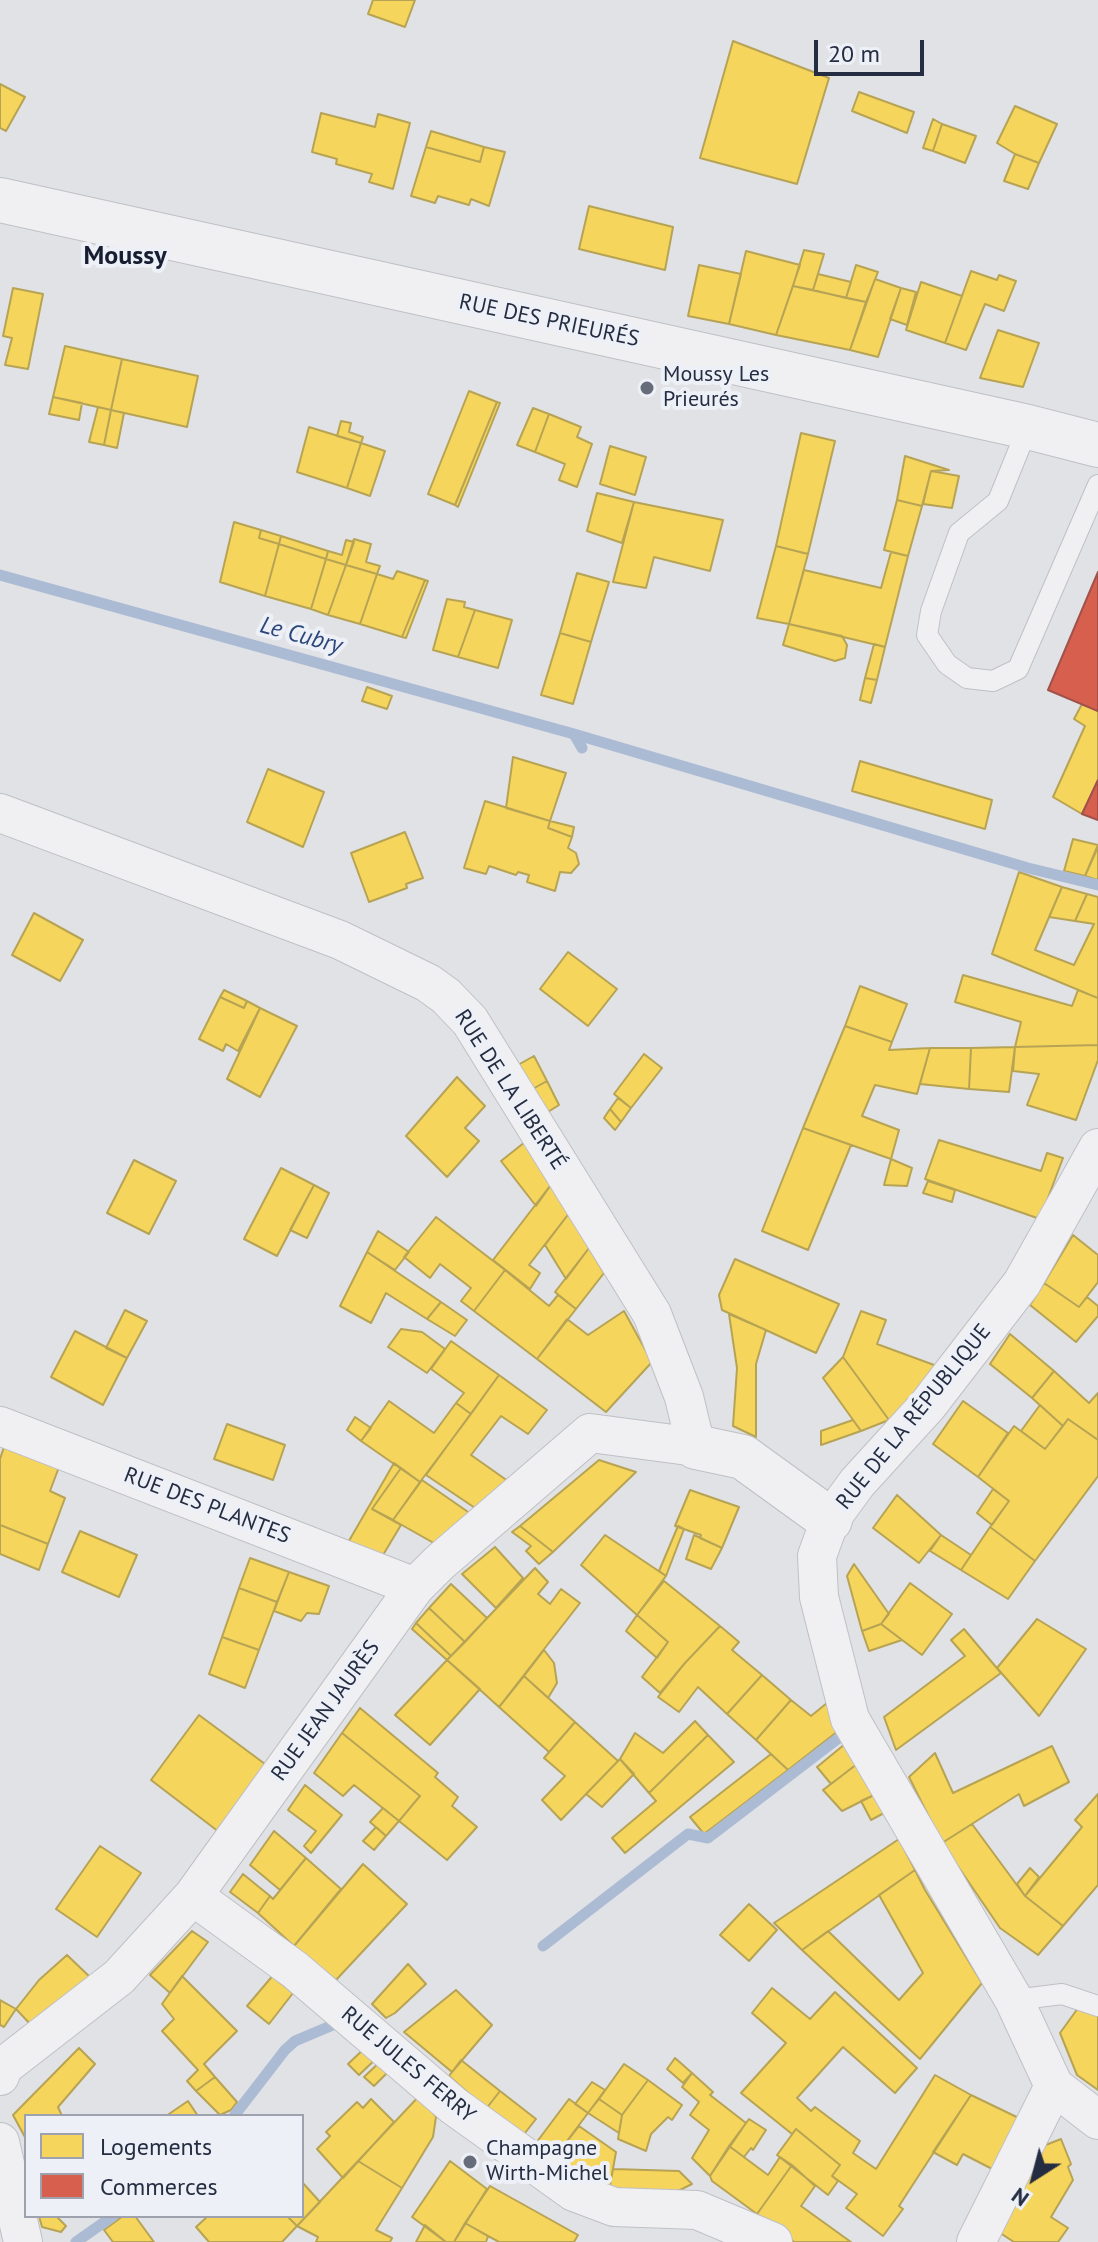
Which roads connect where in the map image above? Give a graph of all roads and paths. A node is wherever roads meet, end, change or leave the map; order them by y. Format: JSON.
{"nodes":[{"id":1,"x":0,"y":200,"type":"edge"},
{"id":2,"x":1028,"y":427,"type":"junction"},
{"id":3,"x":1098,"y":445,"type":"edge"},
{"id":4,"x":1098,"y":485,"type":"edge"},
{"id":5,"x":0,"y":813,"type":"edge"},
{"id":6,"x":1098,"y":1148,"type":"edge"},
{"id":7,"x":0,"y":1426,"type":"edge"},
{"id":8,"x":696,"y":1447,"type":"junction"},
{"id":9,"x":830,"y":1520,"type":"junction"},
{"id":10,"x":415,"y":1587,"type":"junction"},
{"id":11,"x":193,"y":1896,"type":"junction"},
{"id":12,"x":1014,"y":2000,"type":"junction"},
{"id":13,"x":1098,"y":2006,"type":"edge"},
{"id":14,"x":1,"y":2070,"type":"edge"},
{"id":15,"x":1054,"y":2086,"type":"junction"},
{"id":16,"x":1098,"y":2120,"type":"edge"},
{"id":17,"x":0,"y":2142,"type":"edge"},
{"id":18,"x":23,"y":2242,"type":"edge"},
{"id":19,"x":773,"y":2242,"type":"edge"},
{"id":20,"x":976,"y":2242,"type":"edge"}],
"edges":[{"from":1,"to":2,"type":"street","name":"RUE DES PRIEURÉS"},
{"from":2,"to":3,"type":"street","name":"RUE DES PRIEURÉS"},
{"from":2,"to":4,"type":"lane"},
{"from":5,"to":8,"type":"street","name":"RUE DE LA LIBERTÉ"},
{"from":6,"to":9,"type":"street","name":"RUE DE LA RÉPUBLIQUE"},
{"from":7,"to":10,"type":"street","name":"RUE DES PLANTES"},
{"from":8,"to":9,"type":"street"},
{"from":8,"to":10,"type":"street","name":"RUE JEAN JAURÈS"},
{"from":9,"to":12,"type":"street","name":"RUE DE LA RÉPUBLIQUE"},
{"from":10,"to":11,"type":"street","name":"RUE JEAN JAURÈS"},
{"from":11,"to":14,"type":"street","name":"RUE JEAN JAURÈS"},
{"from":11,"to":19,"type":"street","name":"RUE JULES FERRY"},
{"from":12,"to":13,"type":"lane"},
{"from":12,"to":15,"type":"street","name":"RUE DE LA RÉPUBLIQUE"},
{"from":15,"to":16,"type":"street"},
{"from":15,"to":20,"type":"street"},
{"from":17,"to":18,"type":"street"}]}
